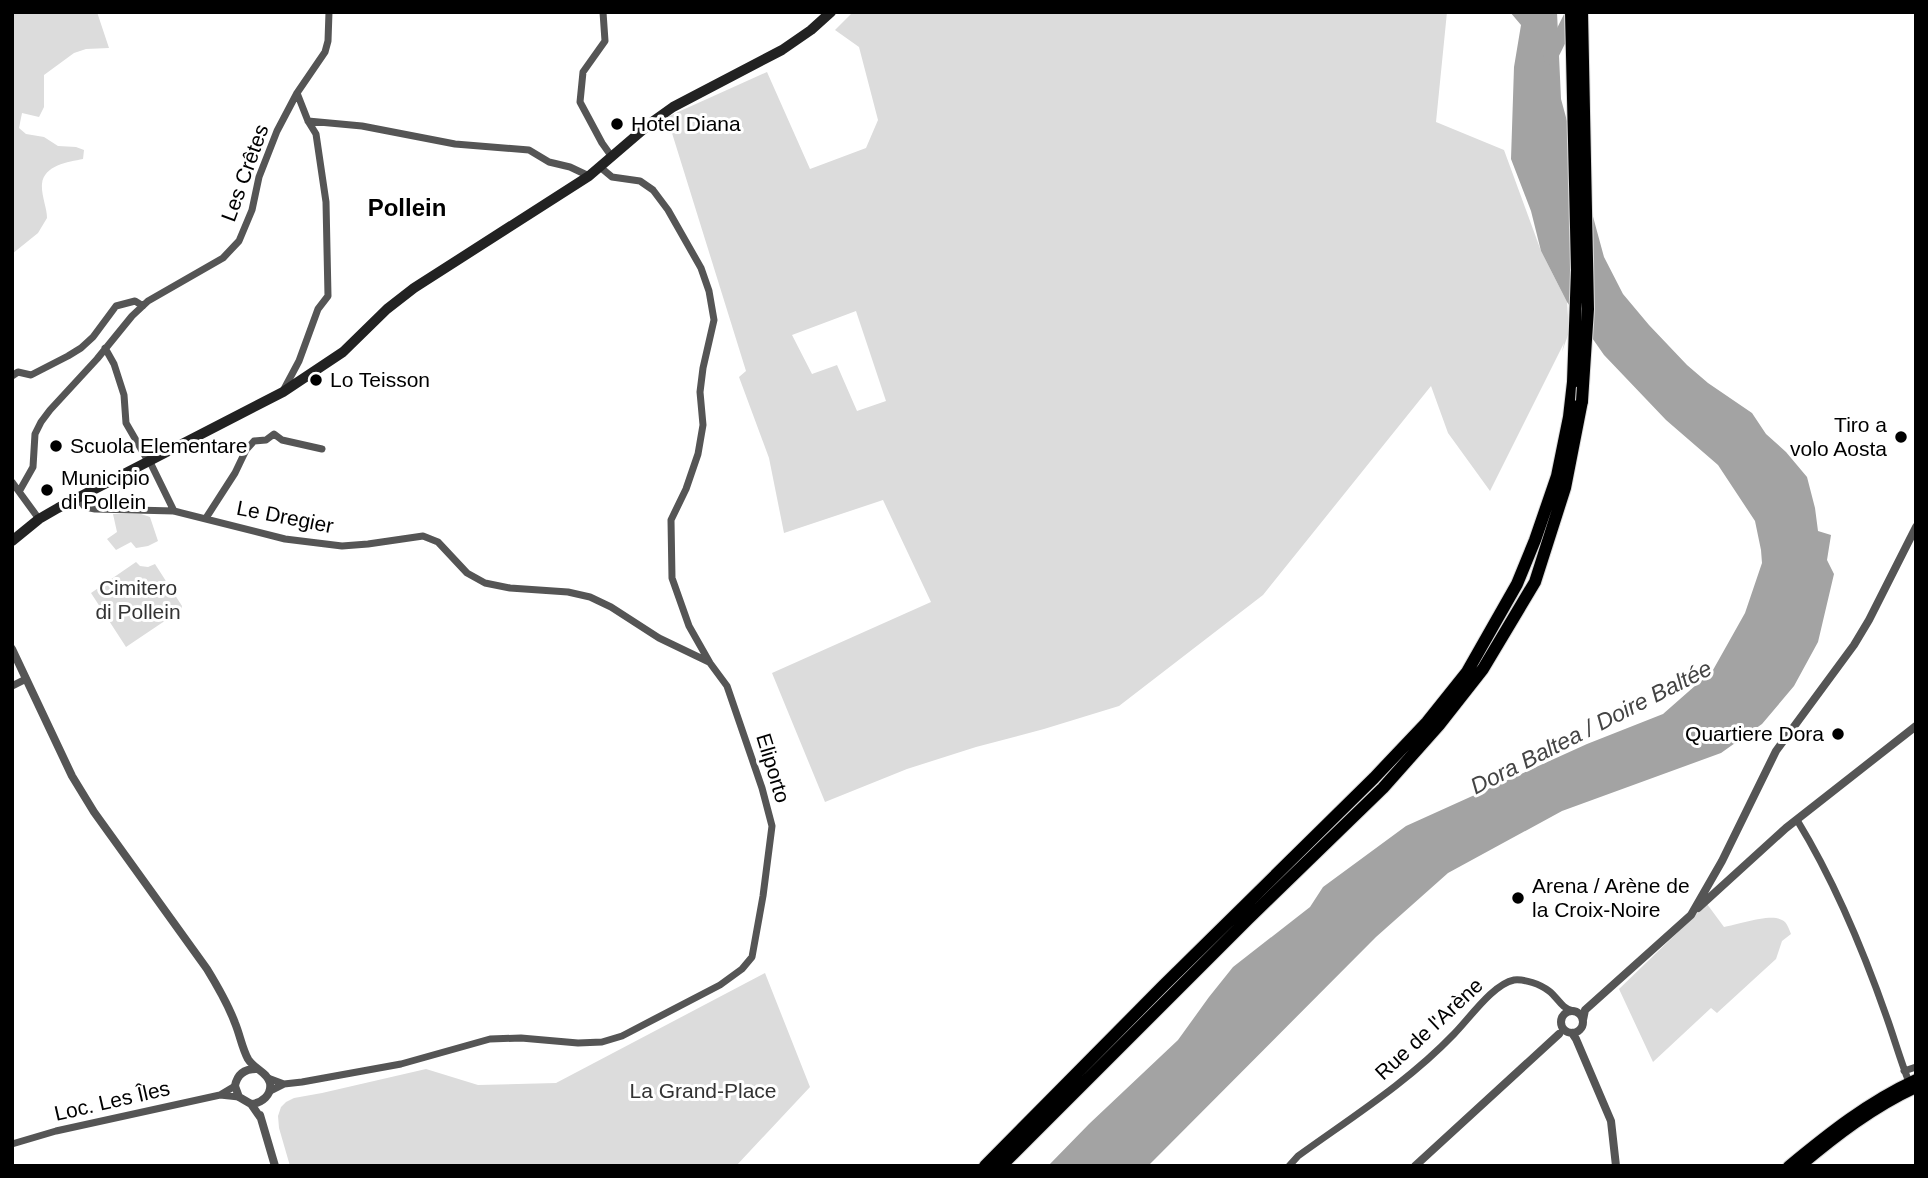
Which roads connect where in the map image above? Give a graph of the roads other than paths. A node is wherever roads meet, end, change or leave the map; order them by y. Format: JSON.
{"nodes":[{"id":1,"x":329,"y":12,"type":"edge"},
{"id":2,"x":603,"y":12,"type":"edge"},
{"id":3,"x":831,"y":12,"type":"edge"},
{"id":4,"x":1571,"y":12,"type":"edge"},
{"id":5,"x":1582,"y":12,"type":"edge"},
{"id":6,"x":297,"y":93,"type":"junction"},
{"id":7,"x":308,"y":121,"type":"junction"},
{"id":8,"x":612,"y":157,"type":"junction"},
{"id":9,"x":600,"y":167,"type":"junction"},
{"id":10,"x":589,"y":176,"type":"junction"},
{"id":11,"x":143,"y":306,"type":"junction"},
{"id":12,"x":106,"y":348,"type":"junction"},
{"id":13,"x":12,"y":376,"type":"edge"},
{"id":14,"x":283,"y":392,"type":"junction"},
{"id":15,"x":321,"y":449,"type":"dead end"},
{"id":16,"x":148,"y":461,"type":"junction"},
{"id":17,"x":12,"y":482,"type":"edge"},
{"id":18,"x":20,"y":490,"type":"junction"},
{"id":19,"x":74,"y":499,"type":"junction"},
{"id":20,"x":174,"y":511,"type":"junction"},
{"id":21,"x":206,"y":518,"type":"junction"},
{"id":22,"x":38,"y":519,"type":"junction"},
{"id":23,"x":1916,"y":527,"type":"edge"},
{"id":24,"x":12,"y":541,"type":"edge"},
{"id":25,"x":12,"y":649,"type":"edge"},
{"id":26,"x":710,"y":663,"type":"junction"},
{"id":27,"x":26,"y":679,"type":"junction"},
{"id":28,"x":12,"y":686,"type":"edge"},
{"id":29,"x":1916,"y":726,"type":"edge"},
{"id":30,"x":1797,"y":820,"type":"junction"},
{"id":31,"x":1691,"y":915,"type":"junction"},
{"id":32,"x":1563,"y":1007,"type":"junction"},
{"id":33,"x":1574,"y":1011,"type":"junction"},
{"id":34,"x":1584,"y":1015,"type":"junction"},
{"id":35,"x":1562,"y":1021,"type":"junction"},
{"id":36,"x":1571,"y":1034,"type":"junction"},
{"id":37,"x":246,"y":1056,"type":"junction"},
{"id":38,"x":1916,"y":1067,"type":"edge"},
{"id":39,"x":256,"y":1069,"type":"junction"},
{"id":40,"x":245,"y":1071,"type":"junction"},
{"id":41,"x":1904,"y":1071,"type":"junction"},
{"id":42,"x":268,"y":1078,"type":"junction"},
{"id":43,"x":1913,"y":1083,"type":"edge"},
{"id":44,"x":284,"y":1084,"type":"junction"},
{"id":45,"x":235,"y":1086,"type":"junction"},
{"id":46,"x":270,"y":1091,"type":"junction"},
{"id":47,"x":220,"y":1095,"type":"junction"},
{"id":48,"x":239,"y":1097,"type":"junction"},
{"id":49,"x":261,"y":1102,"type":"junction"},
{"id":50,"x":251,"y":1104,"type":"junction"},
{"id":51,"x":260,"y":1117,"type":"junction"},
{"id":52,"x":12,"y":1144,"type":"edge"},
{"id":53,"x":275,"y":1166,"type":"edge"},
{"id":54,"x":985,"y":1166,"type":"edge"},
{"id":55,"x":1000,"y":1166,"type":"edge"},
{"id":56,"x":1289,"y":1166,"type":"edge"},
{"id":57,"x":1415,"y":1166,"type":"edge"},
{"id":58,"x":1616,"y":1166,"type":"edge"},
{"id":59,"x":1788,"y":1166,"type":"edge"},
{"id":60,"x":1801,"y":1166,"type":"edge"}],
"edges":[{"from":1,"to":6,"type":"street","name":"Les Crêtes"},
{"from":2,"to":8,"type":"street"},
{"from":3,"to":8,"type":"main road"},
{"from":4,"to":54,"type":"highway","bridge":true},
{"from":5,"to":55,"type":"highway","bridge":true},
{"from":6,"to":7,"type":"street"},
{"from":6,"to":11,"type":"street","name":"Les Crêtes"},
{"from":7,"to":10,"type":"street"},
{"from":7,"to":14,"type":"street"},
{"from":8,"to":9,"type":"main road"},
{"from":9,"to":10,"type":"main road"},
{"from":9,"to":26,"type":"street","name":"Eliporto"},
{"from":10,"to":14,"type":"main road"},
{"from":11,"to":12,"type":"street","name":"Les Crêtes"},
{"from":11,"to":13,"type":"street","name":"Les Crêtes"},
{"from":12,"to":16,"type":"street"},
{"from":12,"to":18,"type":"street","name":"Les Crêtes"},
{"from":14,"to":16,"type":"main road"},
{"from":15,"to":21,"type":"street"},
{"from":16,"to":19,"type":"main road"},
{"from":16,"to":20,"type":"street"},
{"from":17,"to":18,"type":"street"},
{"from":18,"to":22,"type":"street"},
{"from":19,"to":20,"type":"street","name":"Le Dregier"},
{"from":19,"to":22,"type":"main road"},
{"from":20,"to":21,"type":"street","name":"Le Dregier"},
{"from":21,"to":26,"type":"street","name":"Le Dregier"},
{"from":22,"to":24,"type":"main road"},
{"from":23,"to":31,"type":"street"},
{"from":25,"to":27,"type":"street"},
{"from":26,"to":44,"type":"street","name":"Eliporto"},
{"from":27,"to":28,"type":"street"},
{"from":27,"to":37,"type":"street"},
{"from":29,"to":30,"type":"street"},
{"from":30,"to":31,"type":"street"},
{"from":30,"to":41,"type":"street"},
{"from":31,"to":34,"type":"street"},
{"from":32,"to":33,"type":"street","name":"Rue de l'Arène"},
{"from":32,"to":35,"type":"street"},
{"from":32,"to":56,"type":"street","name":"Rue de l'Arène"},
{"from":33,"to":34,"type":"street"},
{"from":33,"to":35,"type":"street"},
{"from":34,"to":36,"type":"street"},
{"from":35,"to":36,"type":"street"},
{"from":36,"to":57,"type":"street"},
{"from":36,"to":58,"type":"street"},
{"from":37,"to":39,"type":"street"},
{"from":37,"to":40,"type":"street"},
{"from":38,"to":41,"type":"street"},
{"from":39,"to":40,"type":"street"},
{"from":39,"to":42,"type":"street"},
{"from":40,"to":45,"type":"street"},
{"from":41,"to":43,"type":"street"},
{"from":42,"to":44,"type":"street","name":"Eliporto"},
{"from":42,"to":46,"type":"street"},
{"from":43,"to":59,"type":"main road"},
{"from":43,"to":60,"type":"main road"},
{"from":44,"to":46,"type":"street","name":"Eliporto"},
{"from":45,"to":47,"type":"street"},
{"from":45,"to":48,"type":"street"},
{"from":46,"to":49,"type":"street"},
{"from":47,"to":48,"type":"street"},
{"from":47,"to":52,"type":"street","name":"Loc. Les Îles"},
{"from":48,"to":50,"type":"street"},
{"from":49,"to":50,"type":"street"},
{"from":49,"to":51,"type":"street"},
{"from":50,"to":51,"type":"street"},
{"from":51,"to":53,"type":"street"}]}
